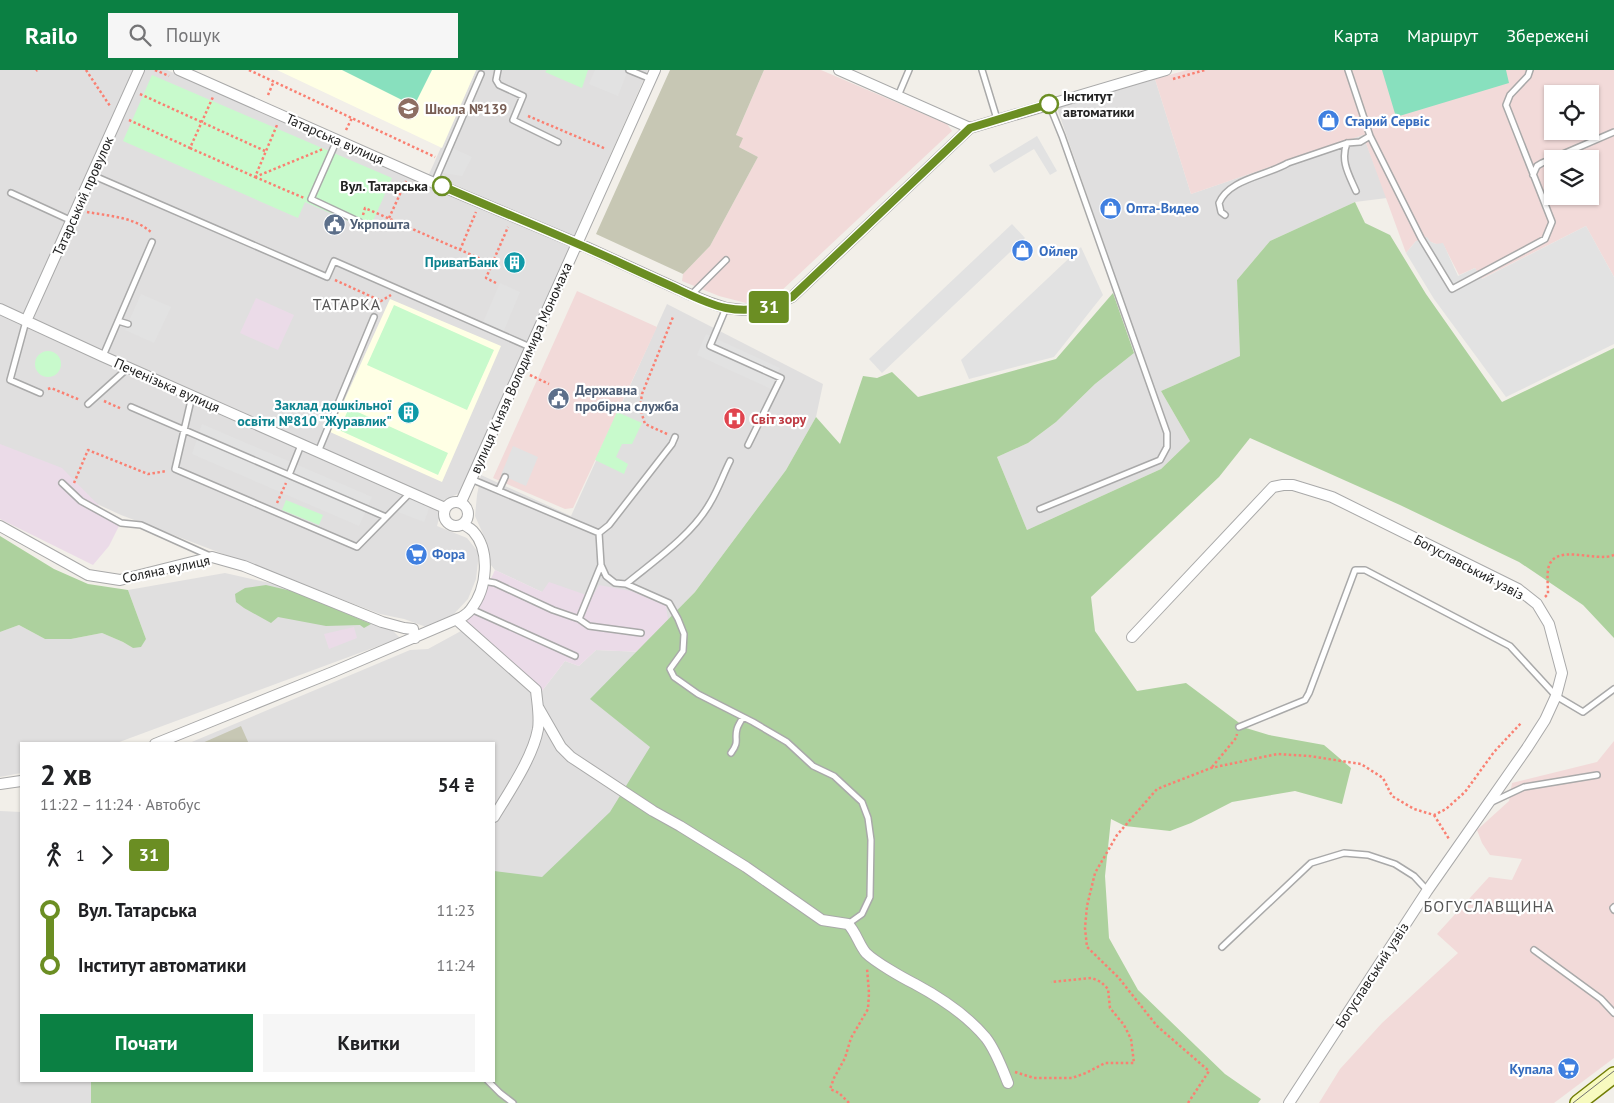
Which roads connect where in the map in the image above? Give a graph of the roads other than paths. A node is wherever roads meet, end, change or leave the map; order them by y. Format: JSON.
{"nodes":[{"id":1,"x":139,"y":70,"type":"edge"},
{"id":2,"x":179,"y":70,"type":"edge"},
{"id":3,"x":498,"y":70,"type":"edge"},
{"id":4,"x":629,"y":70,"type":"edge"},
{"id":5,"x":839,"y":70,"type":"edge"},
{"id":6,"x":909,"y":70,"type":"edge"},
{"id":7,"x":982,"y":70,"type":"edge"},
{"id":8,"x":1166,"y":70,"type":"edge"},
{"id":9,"x":1348,"y":70,"type":"edge"},
{"id":10,"x":1530,"y":70,"type":"edge"},
{"id":11,"x":481,"y":74,"type":"dead end"},
{"id":12,"x":653,"y":74,"type":"edge"},
{"id":13,"x":897,"y":96,"type":"junction"},
{"id":14,"x":1049,"y":104,"type":"junction"},
{"id":15,"x":996,"y":119,"type":"junction"},
{"id":16,"x":970,"y":128,"type":"junction"},
{"id":17,"x":1614,"y":132,"type":"edge"},
{"id":18,"x":1370,"y":136,"type":"junction"},
{"id":19,"x":337,"y":140,"type":"junction"},
{"id":20,"x":558,"y":142,"type":"dead end"},
{"id":21,"x":1347,"y":143,"type":"junction"},
{"id":22,"x":92,"y":175,"type":"junction"},
{"id":23,"x":1533,"y":176,"type":"junction"},
{"id":24,"x":434,"y":183,"type":"junction"},
{"id":25,"x":1356,"y":191,"type":"dead end"},
{"id":26,"x":11,"y":193,"type":"dead end"},
{"id":27,"x":1225,"y":215,"type":"dead end"},
{"id":28,"x":72,"y":221,"type":"junction"},
{"id":29,"x":360,"y":222,"type":"road end"},
{"id":30,"x":152,"y":242,"type":"road end"},
{"id":31,"x":577,"y":244,"type":"junction"},
{"id":32,"x":726,"y":260,"type":"dead end"},
{"id":33,"x":690,"y":295,"type":"junction"},
{"id":34,"x":726,"y":308,"type":"junction"},
{"id":35,"x":4,"y":312,"type":"edge"},
{"id":36,"x":374,"y":316,"type":"dead end"},
{"id":37,"x":26,"y":321,"type":"junction"},
{"id":38,"x":118,"y":321,"type":"junction"},
{"id":39,"x":128,"y":324,"type":"dead end"},
{"id":40,"x":530,"y":348,"type":"junction"},
{"id":41,"x":102,"y":356,"type":"junction"},
{"id":42,"x":128,"y":368,"type":"junction"},
{"id":43,"x":40,"y":393,"type":"dead end"},
{"id":44,"x":192,"y":396,"type":"junction"},
{"id":45,"x":88,"y":404,"type":"road end"},
{"id":46,"x":131,"y":407,"type":"dead end"},
{"id":47,"x":184,"y":430,"type":"junction"},
{"id":48,"x":675,"y":437,"type":"road end"},
{"id":49,"x":301,"y":445,"type":"junction"},
{"id":50,"x":748,"y":445,"type":"dead end"},
{"id":51,"x":317,"y":452,"type":"junction"},
{"id":52,"x":730,"y":461,"type":"dead end"},
{"id":53,"x":289,"y":475,"type":"junction"},
{"id":54,"x":505,"y":477,"type":"dead end"},
{"id":55,"x":471,"y":479,"type":"junction"},
{"id":56,"x":62,"y":483,"type":"dead end"},
{"id":57,"x":499,"y":490,"type":"junction"},
{"id":58,"x":410,"y":493,"type":"junction"},
{"id":59,"x":461,"y":502,"type":"junction"},
{"id":60,"x":445,"y":508,"type":"junction"},
{"id":61,"x":1040,"y":509,"type":"dead end"},
{"id":62,"x":386,"y":517,"type":"junction"},
{"id":63,"x":463,"y":524,"type":"junction"},
{"id":64,"x":0,"y":526,"type":"edge"},
{"id":65,"x":598,"y":533,"type":"junction"},
{"id":66,"x":212,"y":557,"type":"junction"},
{"id":67,"x":601,"y":565,"type":"junction"},
{"id":68,"x":483,"y":581,"type":"junction"},
{"id":69,"x":626,"y":584,"type":"junction"},
{"id":70,"x":471,"y":609,"type":"junction"},
{"id":71,"x":579,"y":619,"type":"junction"},
{"id":72,"x":457,"y":620,"type":"junction"},
{"id":73,"x":641,"y":632,"type":"dead end"},
{"id":74,"x":1132,"y":637,"type":"dead end"},
{"id":75,"x":415,"y":638,"type":"junction"},
{"id":76,"x":576,"y":656,"type":"dead end"},
{"id":77,"x":1614,"y":689,"type":"edge"},
{"id":78,"x":1556,"y":696,"type":"junction"},
{"id":79,"x":538,"y":707,"type":"junction"},
{"id":80,"x":743,"y":717,"type":"junction"},
{"id":81,"x":1239,"y":728,"type":"road end"},
{"id":82,"x":166,"y":742,"type":"edge"},
{"id":83,"x":731,"y":753,"type":"dead end"},
{"id":84,"x":1598,"y":775,"type":"dead end"},
{"id":85,"x":20,"y":781,"type":"edge"},
{"id":86,"x":0,"y":784,"type":"edge"},
{"id":87,"x":1489,"y":803,"type":"junction"},
{"id":88,"x":495,"y":815,"type":"edge"},
{"id":89,"x":1427,"y":891,"type":"junction"},
{"id":90,"x":848,"y":924,"type":"junction"},
{"id":91,"x":1222,"y":947,"type":"dead end"},
{"id":92,"x":1534,"y":950,"type":"dead end"},
{"id":93,"x":1614,"y":1014,"type":"edge"},
{"id":94,"x":1614,"y":1076,"type":"edge"},
{"id":95,"x":489,"y":1082,"type":"edge"},
{"id":96,"x":1008,"y":1083,"type":"dead end"},
{"id":97,"x":512,"y":1103,"type":"edge"},
{"id":98,"x":1289,"y":1103,"type":"edge"},
{"id":99,"x":1578,"y":1103,"type":"edge"}],
"edges":[{"from":1,"to":22,"type":"street","name":"Татарський провулок"},
{"from":2,"to":19,"type":"street","name":"Татарська вулиця"},
{"from":3,"to":20,"type":"lane"},
{"from":4,"to":12,"type":"lane"},
{"from":5,"to":13,"type":"street"},
{"from":6,"to":13,"type":"lane"},
{"from":7,"to":15,"type":"lane"},
{"from":8,"to":14,"type":"street"},
{"from":9,"to":18,"type":"lane"},
{"from":10,"to":23,"type":"lane"},
{"from":11,"to":24,"type":"lane"},
{"from":12,"to":31,"type":"street","name":"вулиця Князя Володимира Мономаха"},
{"from":13,"to":16,"type":"street"},
{"from":14,"to":15,"type":"street"},
{"from":14,"to":61,"type":"lane"},
{"from":15,"to":16,"type":"street"},
{"from":16,"to":34,"type":"street","name":"Татарська вулиця"},
{"from":17,"to":23,"type":"lane"},
{"from":18,"to":21,"type":"lane"},
{"from":18,"to":23,"type":"lane"},
{"from":19,"to":24,"type":"street","name":"Татарська вулиця"},
{"from":19,"to":29,"type":"lane"},
{"from":21,"to":25,"type":"lane"},
{"from":21,"to":27,"type":"lane"},
{"from":22,"to":28,"type":"street","name":"Татарський провулок"},
{"from":22,"to":40,"type":"lane"},
{"from":24,"to":31,"type":"street","name":"Татарська вулиця"},
{"from":26,"to":28,"type":"lane"},
{"from":28,"to":37,"type":"street","name":"Татарський провулок"},
{"from":30,"to":38,"type":"lane"},
{"from":31,"to":33,"type":"street","name":"Татарська вулиця"},
{"from":31,"to":40,"type":"street","name":"вулиця Князя Володимира Мономаха"},
{"from":32,"to":33,"type":"lane"},
{"from":33,"to":34,"type":"street","name":"Татарська вулиця"},
{"from":34,"to":50,"type":"lane"},
{"from":35,"to":37,"type":"street","name":"Печенізька вулиця"},
{"from":36,"to":51,"type":"lane"},
{"from":37,"to":41,"type":"street","name":"Печенізька вулиця"},
{"from":37,"to":43,"type":"lane"},
{"from":38,"to":39,"type":"lane"},
{"from":38,"to":41,"type":"lane"},
{"from":40,"to":55,"type":"street","name":"вулиця Князя Володимира Мономаха"},
{"from":41,"to":42,"type":"street","name":"Печенізька вулиця"},
{"from":42,"to":44,"type":"street","name":"Печенізька вулиця"},
{"from":42,"to":45,"type":"lane"},
{"from":44,"to":47,"type":"lane"},
{"from":44,"to":49,"type":"street","name":"Печенізька вулиця"},
{"from":46,"to":47,"type":"lane"},
{"from":47,"to":53,"type":"lane"},
{"from":47,"to":62,"type":"lane"},
{"from":48,"to":65,"type":"lane"},
{"from":49,"to":51,"type":"street","name":"Печенізька вулиця"},
{"from":49,"to":53,"type":"lane"},
{"from":51,"to":58,"type":"street","name":"Печенізька вулиця"},
{"from":52,"to":69,"type":"lane"},
{"from":53,"to":62,"type":"lane"},
{"from":54,"to":57,"type":"lane"},
{"from":55,"to":57,"type":"lane"},
{"from":55,"to":59,"type":"street","name":"вулиця Князя Володимира Мономаха"},
{"from":56,"to":66,"type":"lane"},
{"from":57,"to":65,"type":"lane"},
{"from":58,"to":60,"type":"street","name":"Печенізька вулиця"},
{"from":58,"to":62,"type":"lane"},
{"from":59,"to":60,"type":"street"},
{"from":59,"to":63,"type":"street"},
{"from":60,"to":63,"type":"street"},
{"from":63,"to":68,"type":"street"},
{"from":64,"to":66,"type":"street","name":"Соляна вулиця"},
{"from":65,"to":67,"type":"lane"},
{"from":66,"to":75,"type":"street","name":"Соляна вулиця"},
{"from":67,"to":69,"type":"lane"},
{"from":67,"to":71,"type":"lane"},
{"from":68,"to":70,"type":"street"},
{"from":68,"to":71,"type":"lane"},
{"from":69,"to":80,"type":"lane"},
{"from":70,"to":72,"type":"street"},
{"from":70,"to":76,"type":"lane"},
{"from":71,"to":73,"type":"lane"},
{"from":72,"to":75,"type":"street"},
{"from":72,"to":79,"type":"street"},
{"from":74,"to":78,"type":"street","name":"Богуславський узвіз"},
{"from":75,"to":82,"type":"street"},
{"from":77,"to":78,"type":"lane"},
{"from":78,"to":81,"type":"lane"},
{"from":78,"to":87,"type":"street","name":"Богуславський узвіз"},
{"from":79,"to":88,"type":"street"},
{"from":79,"to":90,"type":"street"},
{"from":80,"to":83,"type":"lane"},
{"from":80,"to":90,"type":"lane"},
{"from":84,"to":87,"type":"lane"},
{"from":85,"to":86,"type":"street"},
{"from":87,"to":89,"type":"street","name":"Богуславський узвіз"},
{"from":89,"to":91,"type":"lane"},
{"from":89,"to":98,"type":"street","name":"Богуславський узвіз"},
{"from":90,"to":96,"type":"street"},
{"from":92,"to":93,"type":"lane"},
{"from":94,"to":99,"type":"main road"},
{"from":95,"to":97,"type":"lane"}]}
